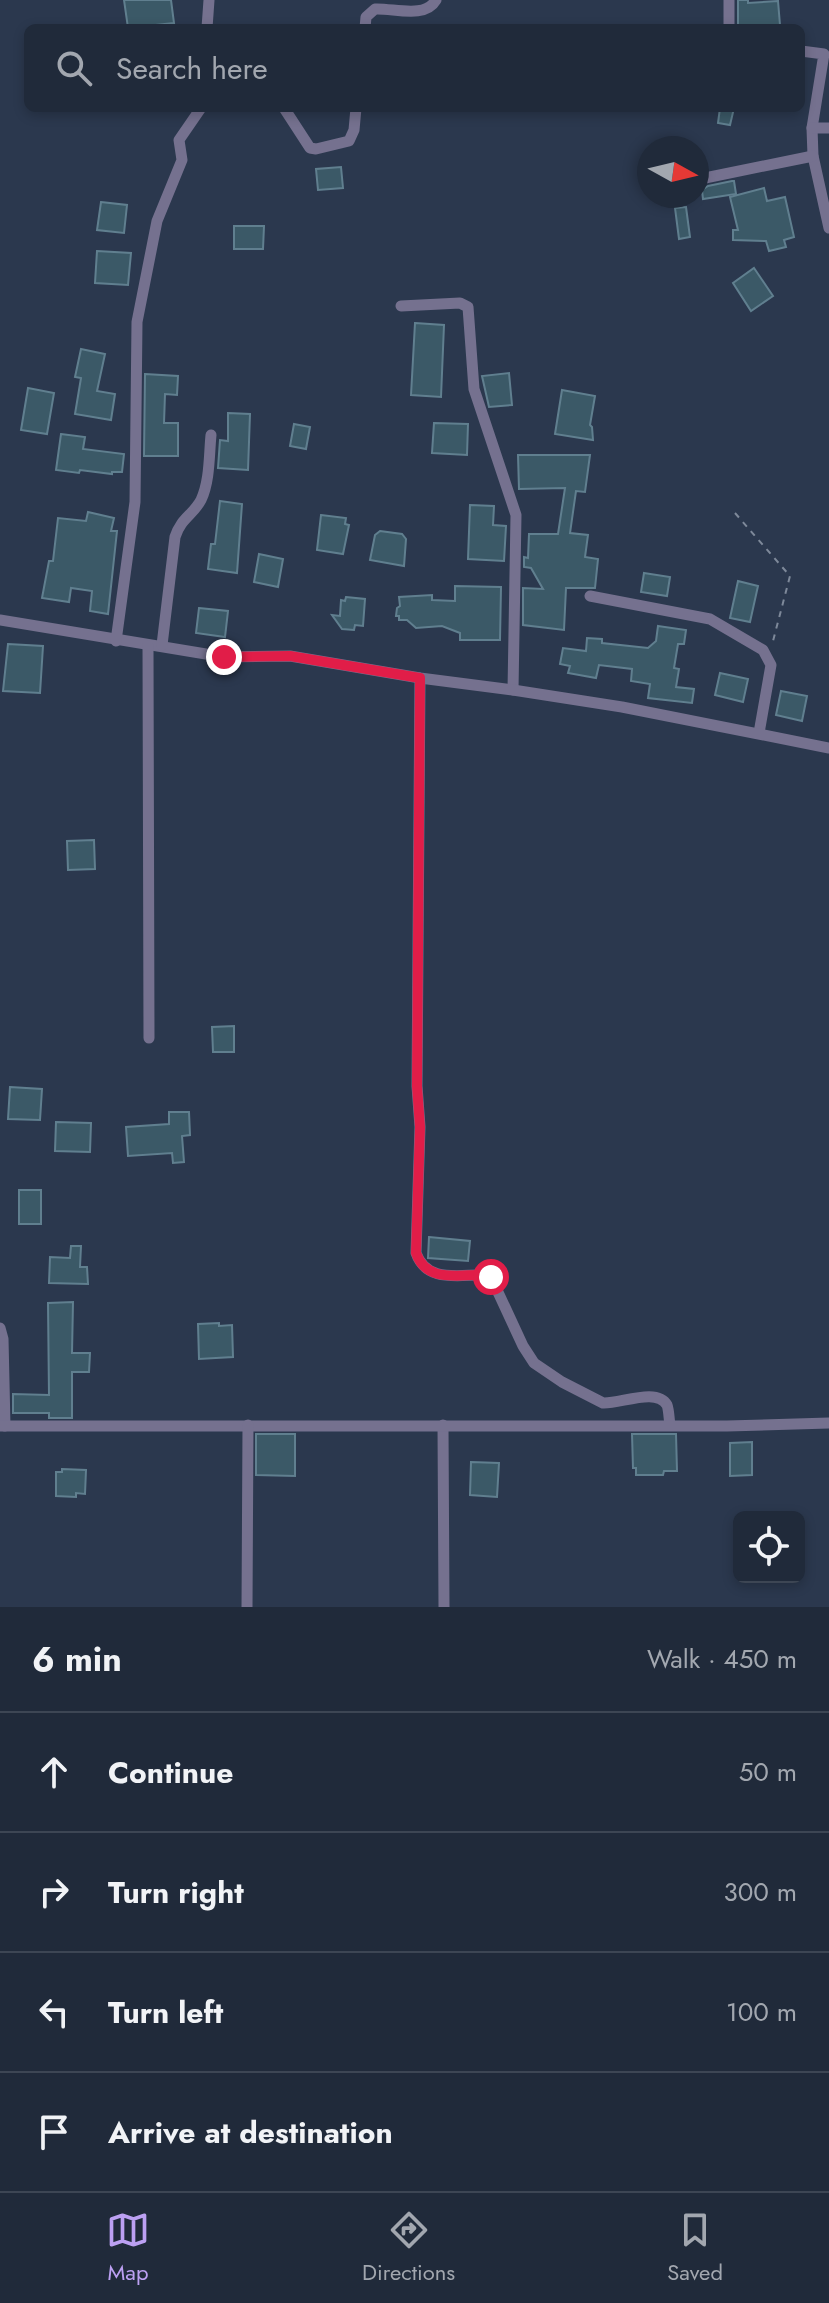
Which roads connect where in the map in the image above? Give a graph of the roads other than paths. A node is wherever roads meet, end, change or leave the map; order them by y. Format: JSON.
{"nodes":[{"id":1,"x":209,"y":0,"type":"edge"},
{"id":2,"x":436,"y":0,"type":"edge"},
{"id":3,"x":729,"y":0,"type":"edge"},
{"id":4,"x":209,"y":24,"type":"edge"},
{"id":5,"x":365,"y":24,"type":"edge"},
{"id":6,"x":729,"y":24,"type":"edge"},
{"id":7,"x":805,"y":52,"type":"edge"},
{"id":8,"x":198,"y":112,"type":"edge"},
{"id":9,"x":287,"y":112,"type":"edge"},
{"id":10,"x":356,"y":112,"type":"edge"},
{"id":11,"x":812,"y":128,"type":"junction"},
{"id":12,"x":829,"y":128,"type":"edge"},
{"id":13,"x":813,"y":156,"type":"junction"},
{"id":14,"x":709,"y":177,"type":"edge"},
{"id":15,"x":829,"y":228,"type":"edge"},
{"id":16,"x":401,"y":306,"type":"dead end"},
{"id":17,"x":211,"y":435,"type":"dead end"},
{"id":18,"x":590,"y":596,"type":"dead end"},
{"id":19,"x":0,"y":620,"type":"edge"},
{"id":20,"x":116,"y":641,"type":"junction"},
{"id":21,"x":162,"y":645,"type":"junction"},
{"id":22,"x":148,"y":646,"type":"junction"},
{"id":23,"x":420,"y":678,"type":"junction"},
{"id":24,"x":513,"y":690,"type":"junction"},
{"id":25,"x":759,"y":733,"type":"junction"},
{"id":26,"x":829,"y":748,"type":"edge"},
{"id":27,"x":149,"y":1038,"type":"dead end"},
{"id":28,"x":0,"y":1328,"type":"edge"},
{"id":29,"x":829,"y":1423,"type":"edge"},
{"id":30,"x":248,"y":1425,"type":"junction"},
{"id":31,"x":443,"y":1425,"type":"junction"},
{"id":32,"x":670,"y":1425,"type":"junction"},
{"id":33,"x":2,"y":1426,"type":"edge"},
{"id":34,"x":247,"y":1607,"type":"edge"},
{"id":35,"x":444,"y":1607,"type":"edge"}],
"edges":[{"from":1,"to":4,"type":"street"},
{"from":2,"to":5,"type":"street"},
{"from":3,"to":6,"type":"street"},
{"from":7,"to":11,"type":"street"},
{"from":8,"to":20,"type":"street"},
{"from":9,"to":10,"type":"street"},
{"from":11,"to":12,"type":"street"},
{"from":11,"to":13,"type":"street"},
{"from":13,"to":14,"type":"street"},
{"from":13,"to":15,"type":"street"},
{"from":16,"to":24,"type":"street"},
{"from":17,"to":21,"type":"street"},
{"from":18,"to":25,"type":"street"},
{"from":19,"to":20,"type":"street"},
{"from":20,"to":22,"type":"street"},
{"from":21,"to":22,"type":"street"},
{"from":21,"to":23,"type":"street"},
{"from":22,"to":27,"type":"street"},
{"from":23,"to":24,"type":"street"},
{"from":23,"to":32,"type":"street"},
{"from":24,"to":25,"type":"street"},
{"from":25,"to":26,"type":"street"},
{"from":28,"to":33,"type":"street"},
{"from":29,"to":32,"type":"street"},
{"from":30,"to":31,"type":"street"},
{"from":30,"to":33,"type":"street"},
{"from":30,"to":34,"type":"street"},
{"from":31,"to":32,"type":"street"},
{"from":31,"to":35,"type":"street"}]}
